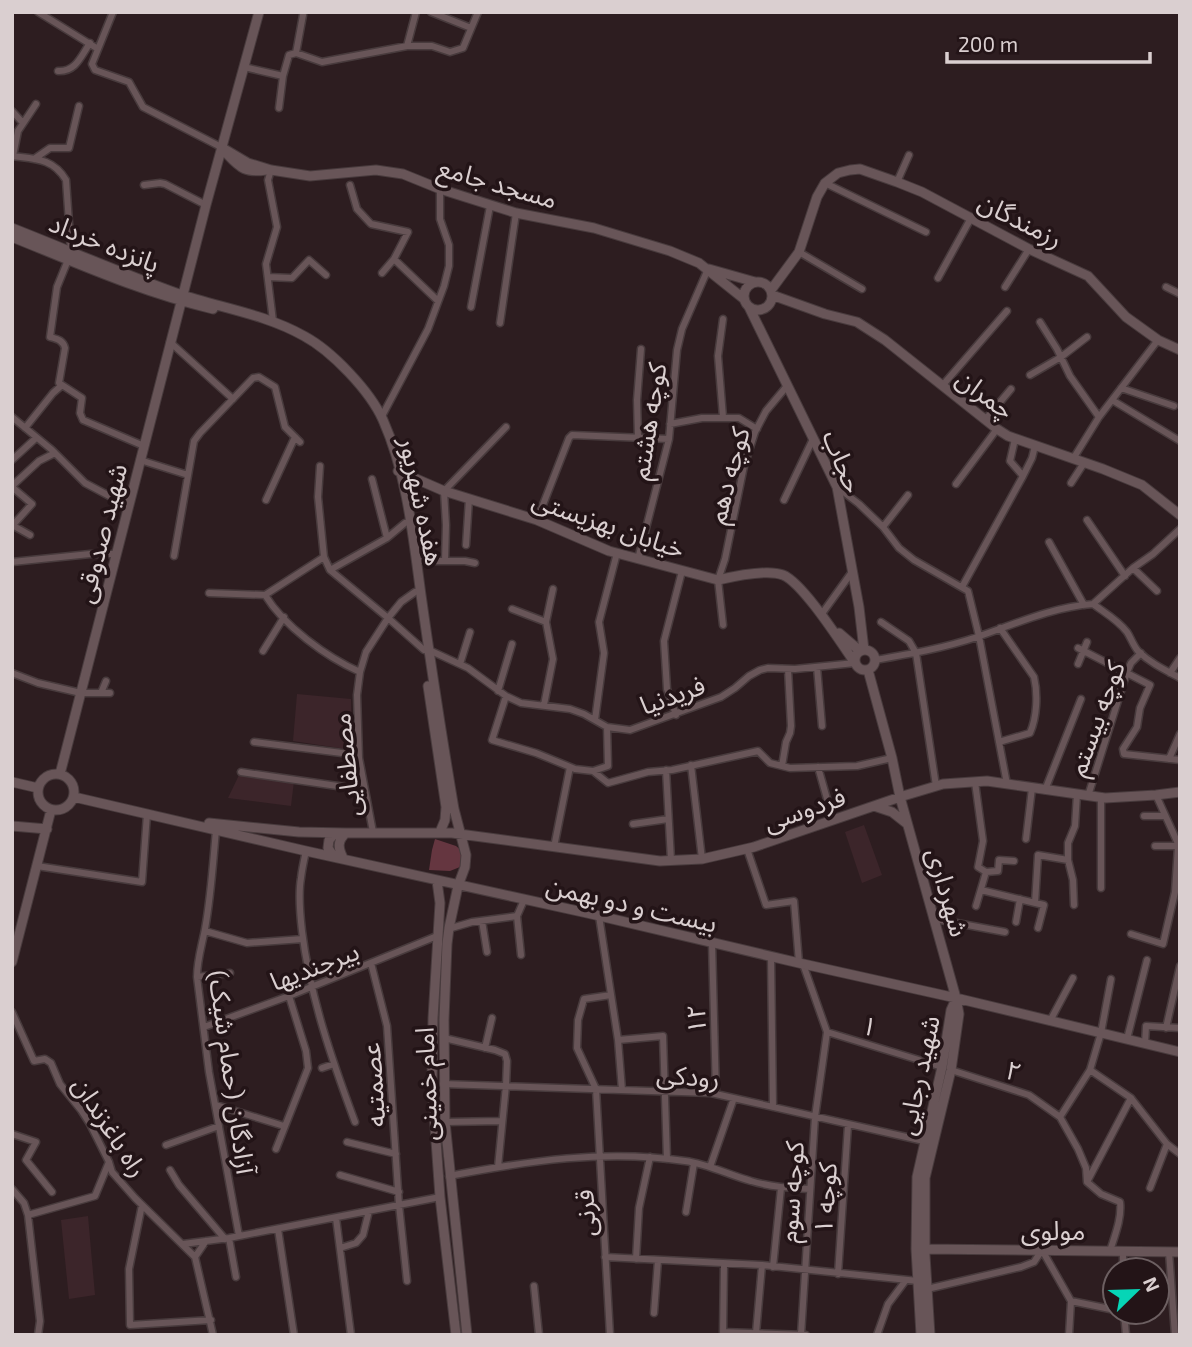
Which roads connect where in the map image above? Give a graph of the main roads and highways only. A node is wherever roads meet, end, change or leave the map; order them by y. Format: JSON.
{"nodes":[{"id":1,"x":259,"y":12,"type":"edge"},
{"id":2,"x":221,"y":147,"type":"junction"},
{"id":3,"x":12,"y":228,"type":"edge"},
{"id":4,"x":12,"y":237,"type":"edge"},
{"id":5,"x":70,"y":256,"type":"junction"},
{"id":6,"x":708,"y":269,"type":"junction"},
{"id":7,"x":766,"y":288,"type":"junction"},
{"id":8,"x":181,"y":298,"type":"junction"},
{"id":9,"x":747,"y":303,"type":"junction"},
{"id":10,"x":763,"y":310,"type":"junction"},
{"id":11,"x":764,"y":339,"type":"junction"},
{"id":12,"x":1180,"y":350,"type":"edge"},
{"id":13,"x":397,"y":471,"type":"junction"},
{"id":14,"x":1179,"y":514,"type":"edge"},
{"id":15,"x":829,"y":625,"type":"junction"},
{"id":16,"x":426,"y":650,"type":"junction"},
{"id":17,"x":867,"y":653,"type":"junction"},
{"id":18,"x":855,"y":663,"type":"junction"},
{"id":19,"x":868,"y":670,"type":"junction"},
{"id":20,"x":60,"y":774,"type":"junction"},
{"id":21,"x":12,"y":782,"type":"edge"},
{"id":22,"x":38,"y":788,"type":"junction"},
{"id":23,"x":1180,"y":792,"type":"edge"},
{"id":24,"x":74,"y":794,"type":"junction"},
{"id":25,"x":900,"y":797,"type":"junction"},
{"id":26,"x":874,"y":806,"type":"junction"},
{"id":27,"x":51,"y":810,"type":"junction"},
{"id":28,"x":908,"y":824,"type":"junction"},
{"id":29,"x":12,"y":826,"type":"edge"},
{"id":30,"x":47,"y":829,"type":"junction"},
{"id":31,"x":440,"y":832,"type":"junction"},
{"id":32,"x":335,"y":833,"type":"junction"},
{"id":33,"x":346,"y":833,"type":"junction"},
{"id":34,"x":461,"y":833,"type":"junction"},
{"id":35,"x":338,"y":857,"type":"junction"},
{"id":36,"x":437,"y":881,"type":"junction"},
{"id":37,"x":458,"y":886,"type":"junction"},
{"id":38,"x":15,"y":940,"type":"edge"},
{"id":39,"x":12,"y":962,"type":"edge"},
{"id":40,"x":956,"y":998,"type":"junction"},
{"id":41,"x":1180,"y":1052,"type":"edge"},
{"id":42,"x":946,"y":1069,"type":"junction"},
{"id":43,"x":925,"y":1230,"type":"junction"},
{"id":44,"x":920,"y":1249,"type":"junction"},
{"id":45,"x":945,"y":1249,"type":"junction"},
{"id":46,"x":1174,"y":1252,"type":"edge"},
{"id":47,"x":456,"y":1335,"type":"edge"},
{"id":48,"x":467,"y":1335,"type":"edge"},
{"id":49,"x":921,"y":1335,"type":"edge"},
{"id":50,"x":930,"y":1335,"type":"edge"}],
"edges":[{"from":1,"to":2,"type":"main road","name":"شهید صدوقی"},
{"from":2,"to":6,"type":"main road","name":"مسجد جامع"},
{"from":2,"to":8,"type":"main road","name":"شهید صدوقی"},
{"from":3,"to":5,"type":"main road","name":"پانزده خرداد"},
{"from":4,"to":5,"type":"main road","name":"پانزده خرداد"},
{"from":5,"to":8,"type":"main road","name":"پانزده خرداد"},
{"from":6,"to":7,"type":"main road","name":"چمران"},
{"from":6,"to":9,"type":"main road"},
{"from":7,"to":9,"type":"main road"},
{"from":7,"to":10,"type":"main road"},
{"from":7,"to":12,"type":"main road","name":"رزمندگان"},
{"from":7,"to":14,"type":"main road","name":"چمران"},
{"from":8,"to":13,"type":"main road","name":"هفده شهریور"},
{"from":8,"to":13,"type":"main road","name":"هفده شهریور"},
{"from":8,"to":20,"type":"main road","name":"شهید صدوقی"},
{"from":9,"to":10,"type":"main road"},
{"from":9,"to":11,"type":"main road","name":"حجاب"},
{"from":10,"to":11,"type":"main road"},
{"from":11,"to":17,"type":"main road","name":"حجاب"},
{"from":13,"to":15,"type":"main road","name":"خیابان بهزیستی"},
{"from":13,"to":16,"type":"main road","name":"هفده شهریور"},
{"from":13,"to":16,"type":"main road","name":"هفده شهریور"},
{"from":15,"to":17,"type":"main road","name":"خیابان بهزیستی"},
{"from":15,"to":18,"type":"main road","name":"خیابان بهزیستی"},
{"from":16,"to":31,"type":"main road","name":"هفده شهریور"},
{"from":16,"to":34,"type":"main road","name":"هفده شهریور"},
{"from":17,"to":18,"type":"main road"},
{"from":17,"to":19,"type":"main road"},
{"from":18,"to":19,"type":"main road"},
{"from":19,"to":25,"type":"main road"},
{"from":20,"to":22,"type":"main road"},
{"from":20,"to":24,"type":"main road"},
{"from":21,"to":22,"type":"main road"},
{"from":22,"to":27,"type":"main road"},
{"from":23,"to":25,"type":"main road","name":"فردوسی"},
{"from":24,"to":27,"type":"main road"},
{"from":24,"to":32,"type":"main road"},
{"from":24,"to":35,"type":"main road","name":"بیست و دو بهمن"},
{"from":25,"to":26,"type":"main road","name":"فردوسی"},
{"from":25,"to":28,"type":"main road","name":"شهرداری"},
{"from":26,"to":28,"type":"main road"},
{"from":26,"to":34,"type":"main road","name":"فردوسی"},
{"from":27,"to":30,"type":"main road"},
{"from":28,"to":40,"type":"main road","name":"شهرداری"},
{"from":29,"to":30,"type":"main road"},
{"from":30,"to":38,"type":"main road"},
{"from":31,"to":33,"type":"main road"},
{"from":31,"to":34,"type":"main road","name":"فردوسی"},
{"from":32,"to":33,"type":"main road"},
{"from":32,"to":35,"type":"main road"},
{"from":33,"to":35,"type":"main road"},
{"from":34,"to":37,"type":"main road","name":"امام خمینی"},
{"from":35,"to":36,"type":"main road","name":"بیست و دو بهمن"},
{"from":36,"to":37,"type":"main road","name":"بیست و دو بهمن"},
{"from":36,"to":47,"type":"main road","name":"امام خمینی"},
{"from":37,"to":40,"type":"main road","name":"بیست و دو بهمن"},
{"from":37,"to":48,"type":"main road","name":"امام خمینی"},
{"from":38,"to":39,"type":"main road"},
{"from":40,"to":41,"type":"main road","name":"بیست و دو بهمن"},
{"from":40,"to":42,"type":"main road","name":"شهید رجایی"},
{"from":42,"to":43,"type":"main road","name":"شهید رجایی"},
{"from":42,"to":44,"type":"main road","name":"شهید رجایی"},
{"from":43,"to":44,"type":"main road","name":"شهید رجایی"},
{"from":43,"to":45,"type":"main road"},
{"from":44,"to":45,"type":"main road","name":"مولوی"},
{"from":44,"to":49,"type":"main road","name":"شهید رجایی"},
{"from":44,"to":50,"type":"main road","name":"شهید رجایی"},
{"from":45,"to":46,"type":"main road","name":"مولوی"}]}
